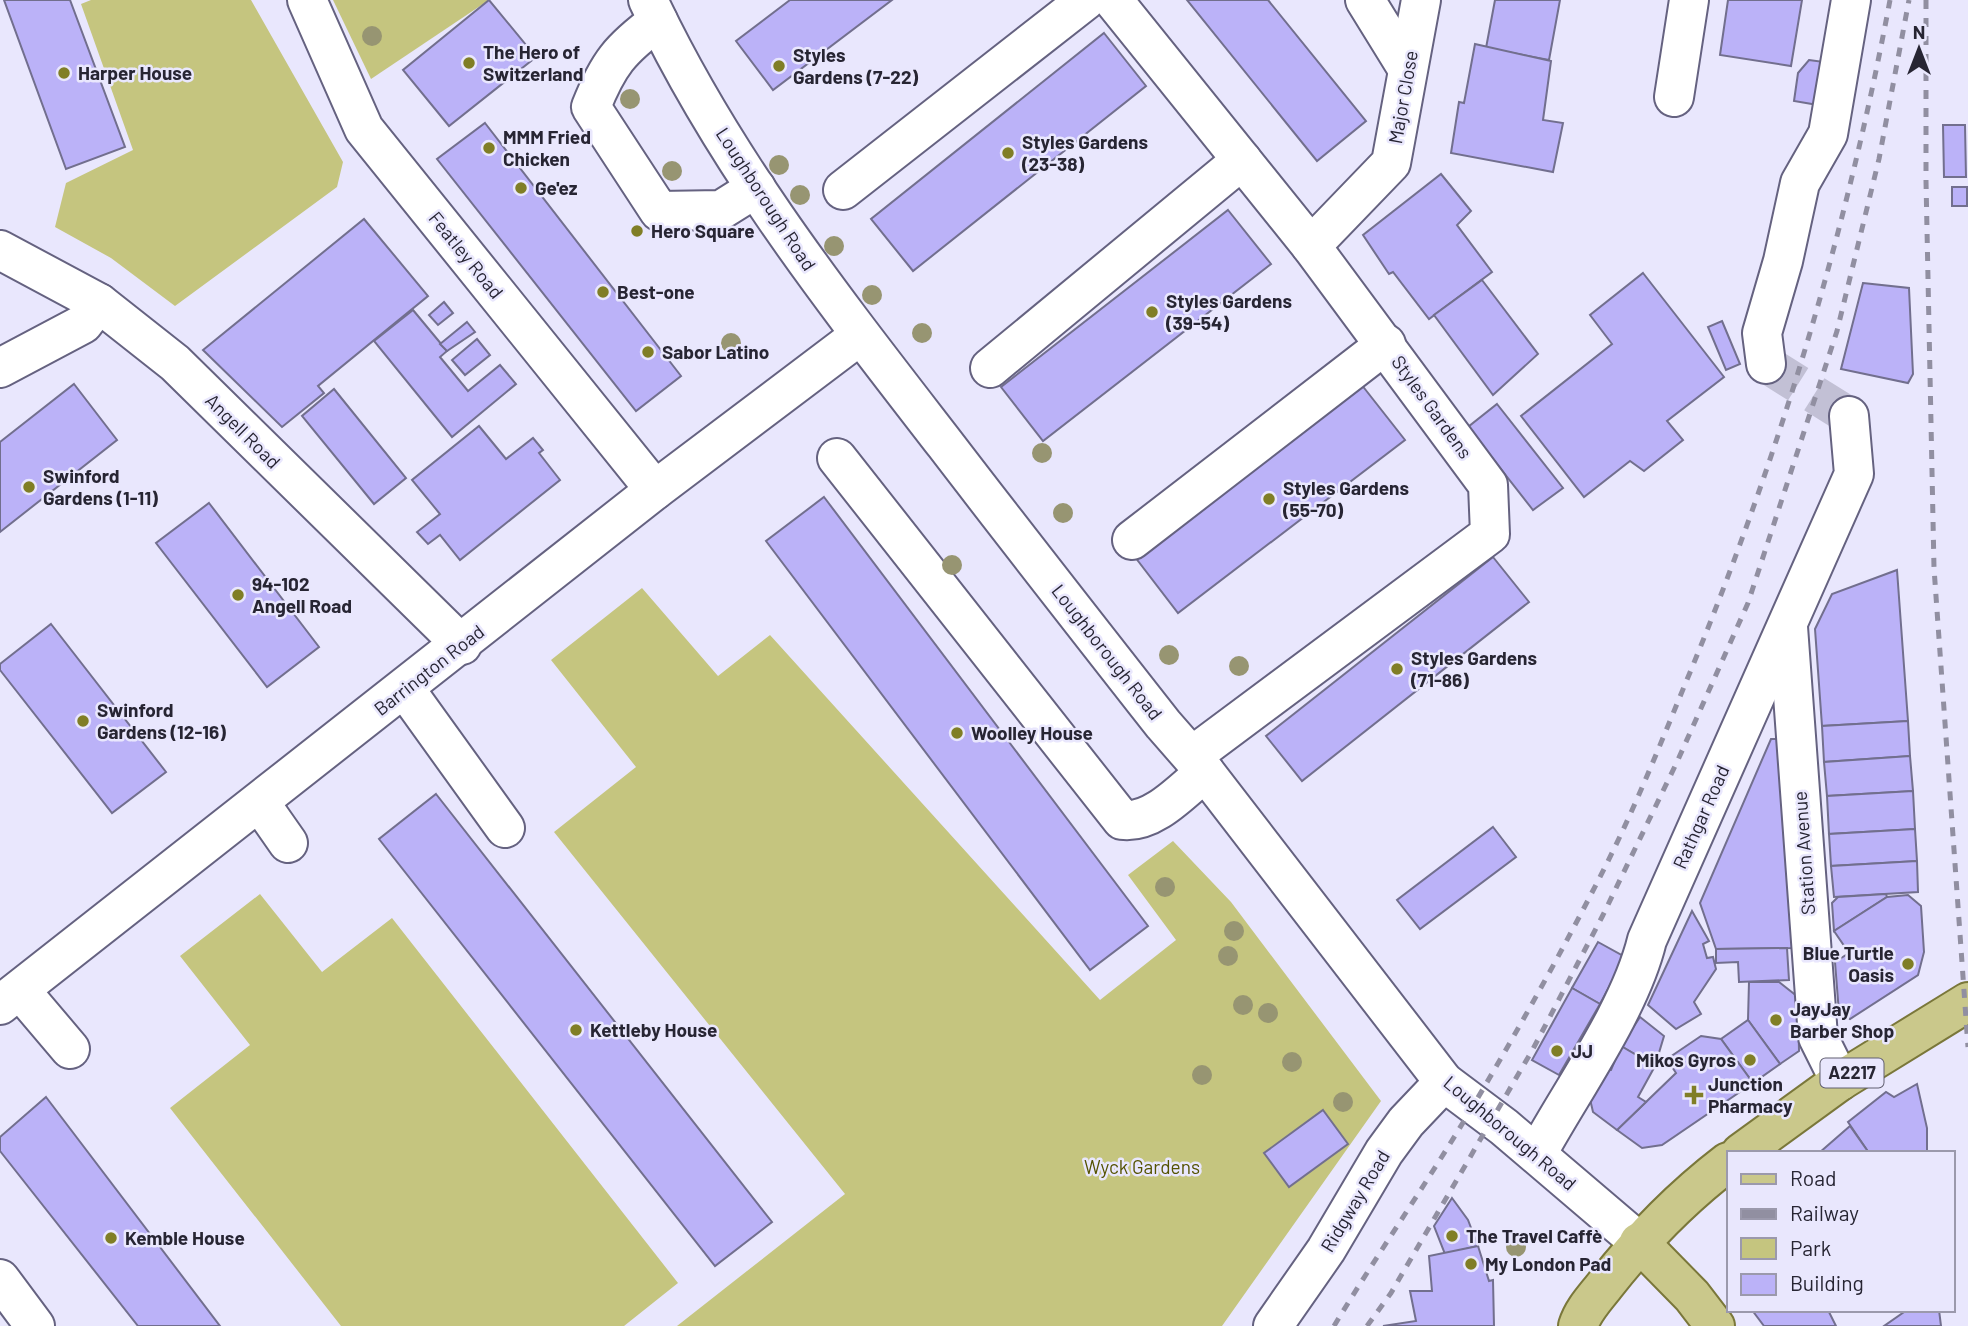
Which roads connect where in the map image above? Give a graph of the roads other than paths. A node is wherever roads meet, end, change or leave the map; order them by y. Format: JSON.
{"nodes":[{"id":1,"x":307,"y":0,"type":"edge"},
{"id":2,"x":1086,"y":0,"type":"edge"},
{"id":3,"x":1113,"y":0,"type":"edge"},
{"id":4,"x":1365,"y":0,"type":"edge"},
{"id":5,"x":1421,"y":0,"type":"edge"},
{"id":6,"x":1689,"y":0,"type":"edge"},
{"id":7,"x":1852,"y":0,"type":"edge"},
{"id":8,"x":653,"y":10,"type":"edge"},
{"id":9,"x":1407,"y":68,"type":"junction"},
{"id":10,"x":1674,"y":97,"type":"dead end"},
{"id":11,"x":1242,"y":160,"type":"junction"},
{"id":12,"x":756,"y":188,"type":"junction"},
{"id":13,"x":843,"y":190,"type":"dead end"},
{"id":14,"x":1311,"y":246,"type":"junction"},
{"id":15,"x":0,"y":250,"type":"edge"},
{"id":16,"x":99,"y":303,"type":"junction"},
{"id":17,"x":859,"y":336,"type":"junction"},
{"id":18,"x":1386,"y":344,"type":"junction"},
{"id":19,"x":1766,"y":364,"type":"dead end"},
{"id":20,"x":0,"y":368,"type":"edge"},
{"id":21,"x":990,"y":368,"type":"dead end"},
{"id":22,"x":1849,"y":416,"type":"dead end"},
{"id":23,"x":837,"y":458,"type":"dead end"},
{"id":24,"x":655,"y":491,"type":"junction"},
{"id":25,"x":1132,"y":540,"type":"dead end"},
{"id":26,"x":1787,"y":621,"type":"junction"},
{"id":27,"x":462,"y":645,"type":"junction"},
{"id":28,"x":405,"y":689,"type":"junction"},
{"id":29,"x":1199,"y":764,"type":"junction"},
{"id":30,"x":260,"y":803,"type":"junction"},
{"id":31,"x":505,"y":828,"type":"dead end"},
{"id":32,"x":288,"y":843,"type":"dead end"},
{"id":33,"x":10,"y":998,"type":"edge"},
{"id":34,"x":1968,"y":1002,"type":"edge"},
{"id":35,"x":70,"y":1049,"type":"dead end"},
{"id":36,"x":1840,"y":1081,"type":"junction"},
{"id":37,"x":1444,"y":1082,"type":"junction"},
{"id":38,"x":1744,"y":1151,"type":"edge"},
{"id":39,"x":1537,"y":1154,"type":"junction"},
{"id":40,"x":1727,"y":1163,"type":"edge"},
{"id":41,"x":1639,"y":1242,"type":"junction"},
{"id":42,"x":0,"y":1279,"type":"edge"},
{"id":43,"x":35,"y":1326,"type":"edge"},
{"id":44,"x":1273,"y":1326,"type":"edge"},
{"id":45,"x":1578,"y":1326,"type":"edge"},
{"id":46,"x":1714,"y":1326,"type":"edge"}],
"edges":[{"from":1,"to":24,"type":"street","name":"Featley Road"},
{"from":2,"to":13,"type":"street"},
{"from":3,"to":11,"type":"street","name":"Styles Gardens"},
{"from":4,"to":9,"type":"street"},
{"from":5,"to":9,"type":"street","name":"Major Close"},
{"from":6,"to":10,"type":"street"},
{"from":7,"to":19,"type":"street"},
{"from":8,"to":12,"type":"street","name":"Loughborough Road"},
{"from":8,"to":12,"type":"street"},
{"from":9,"to":14,"type":"street","name":"Major Close"},
{"from":11,"to":14,"type":"street","name":"Styles Gardens"},
{"from":11,"to":21,"type":"street"},
{"from":12,"to":17,"type":"street","name":"Loughborough Road"},
{"from":14,"to":18,"type":"street","name":"Styles Gardens"},
{"from":15,"to":16,"type":"street","name":"Angell Road"},
{"from":16,"to":20,"type":"street"},
{"from":16,"to":27,"type":"street","name":"Angell Road"},
{"from":17,"to":24,"type":"street","name":"Barrington Road"},
{"from":17,"to":29,"type":"street","name":"Loughborough Road"},
{"from":18,"to":25,"type":"street"},
{"from":18,"to":29,"type":"street","name":"Styles Gardens"},
{"from":22,"to":26,"type":"street","name":"Rathgar Road"},
{"from":23,"to":29,"type":"street"},
{"from":24,"to":27,"type":"street","name":"Barrington Road"},
{"from":26,"to":36,"type":"street","name":"Station Avenue"},
{"from":26,"to":39,"type":"street","name":"Rathgar Road"},
{"from":27,"to":28,"type":"street","name":"Barrington Road"},
{"from":28,"to":30,"type":"street","name":"Barrington Road"},
{"from":28,"to":31,"type":"street"},
{"from":29,"to":37,"type":"street","name":"Loughborough Road"},
{"from":30,"to":32,"type":"street"},
{"from":30,"to":33,"type":"street","name":"Barrington Road"},
{"from":33,"to":35,"type":"street"},
{"from":34,"to":36,"type":"main road","number":"A2217"},
{"from":36,"to":38,"type":"main road","number":"A2217"},
{"from":37,"to":39,"type":"street","name":"Loughborough Road"},
{"from":37,"to":44,"type":"street","name":"Ridgway Road"},
{"from":39,"to":41,"type":"street","name":"Loughborough Road"},
{"from":40,"to":41,"type":"main road"},
{"from":41,"to":45,"type":"main road"},
{"from":41,"to":46,"type":"main road"},
{"from":42,"to":43,"type":"street"}]}
